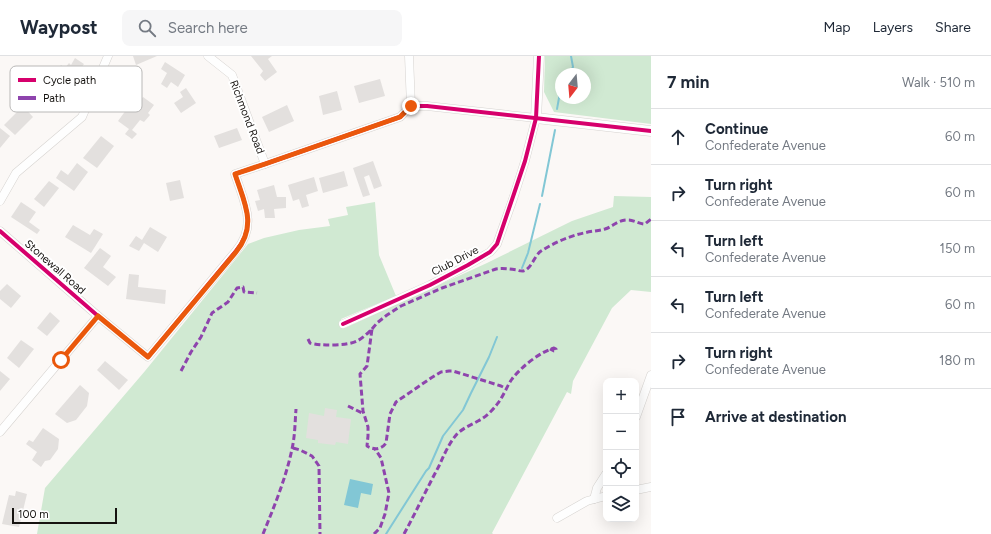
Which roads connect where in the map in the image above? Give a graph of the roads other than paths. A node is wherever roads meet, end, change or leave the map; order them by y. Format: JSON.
{"nodes":[{"id":1,"x":108,"y":56,"type":"edge"},
{"id":2,"x":208,"y":56,"type":"edge"},
{"id":3,"x":409,"y":56,"type":"edge"},
{"id":4,"x":539,"y":56,"type":"edge"},
{"id":5,"x":104,"y":66,"type":"edge"},
{"id":6,"x":411,"y":106,"type":"junction"},
{"id":7,"x":84,"y":112,"type":"edge"},
{"id":8,"x":536,"y":118,"type":"junction"},
{"id":9,"x":651,"y":131,"type":"edge"},
{"id":10,"x":265,"y":164,"type":"junction"},
{"id":11,"x":0,"y":201,"type":"edge"},
{"id":12,"x":0,"y":231,"type":"edge"},
{"id":13,"x":98,"y":316,"type":"junction"},
{"id":14,"x":343,"y":324,"type":"dead end"},
{"id":15,"x":651,"y":375,"type":"edge"},
{"id":16,"x":637,"y":414,"type":"edge"},
{"id":17,"x":0,"y":432,"type":"edge"},
{"id":18,"x":603,"y":479,"type":"edge"},
{"id":19,"x":651,"y":487,"type":"edge"},
{"id":20,"x":639,"y":489,"type":"edge"},
{"id":21,"x":603,"y":497,"type":"edge"},
{"id":22,"x":594,"y":499,"type":"junction"},
{"id":23,"x":557,"y":518,"type":"dead end"}],
"edges":[{"from":1,"to":5,"type":"street"},
{"from":2,"to":10,"type":"street","name":"Richmond Road"},
{"from":3,"to":6,"type":"street"},
{"from":4,"to":8,"type":"street"},
{"from":6,"to":8,"type":"street"},
{"from":6,"to":10,"type":"street"},
{"from":7,"to":11,"type":"street"},
{"from":8,"to":9,"type":"street"},
{"from":8,"to":14,"type":"street","name":"Club Drive"},
{"from":10,"to":13,"type":"street","name":"Stonewall Road"},
{"from":12,"to":13,"type":"street","name":"Stonewall Road"},
{"from":13,"to":17,"type":"street"},
{"from":15,"to":16,"type":"street"},
{"from":18,"to":22,"type":"street"},
{"from":19,"to":20,"type":"street"},
{"from":21,"to":22,"type":"street"},
{"from":22,"to":23,"type":"street"}]}
